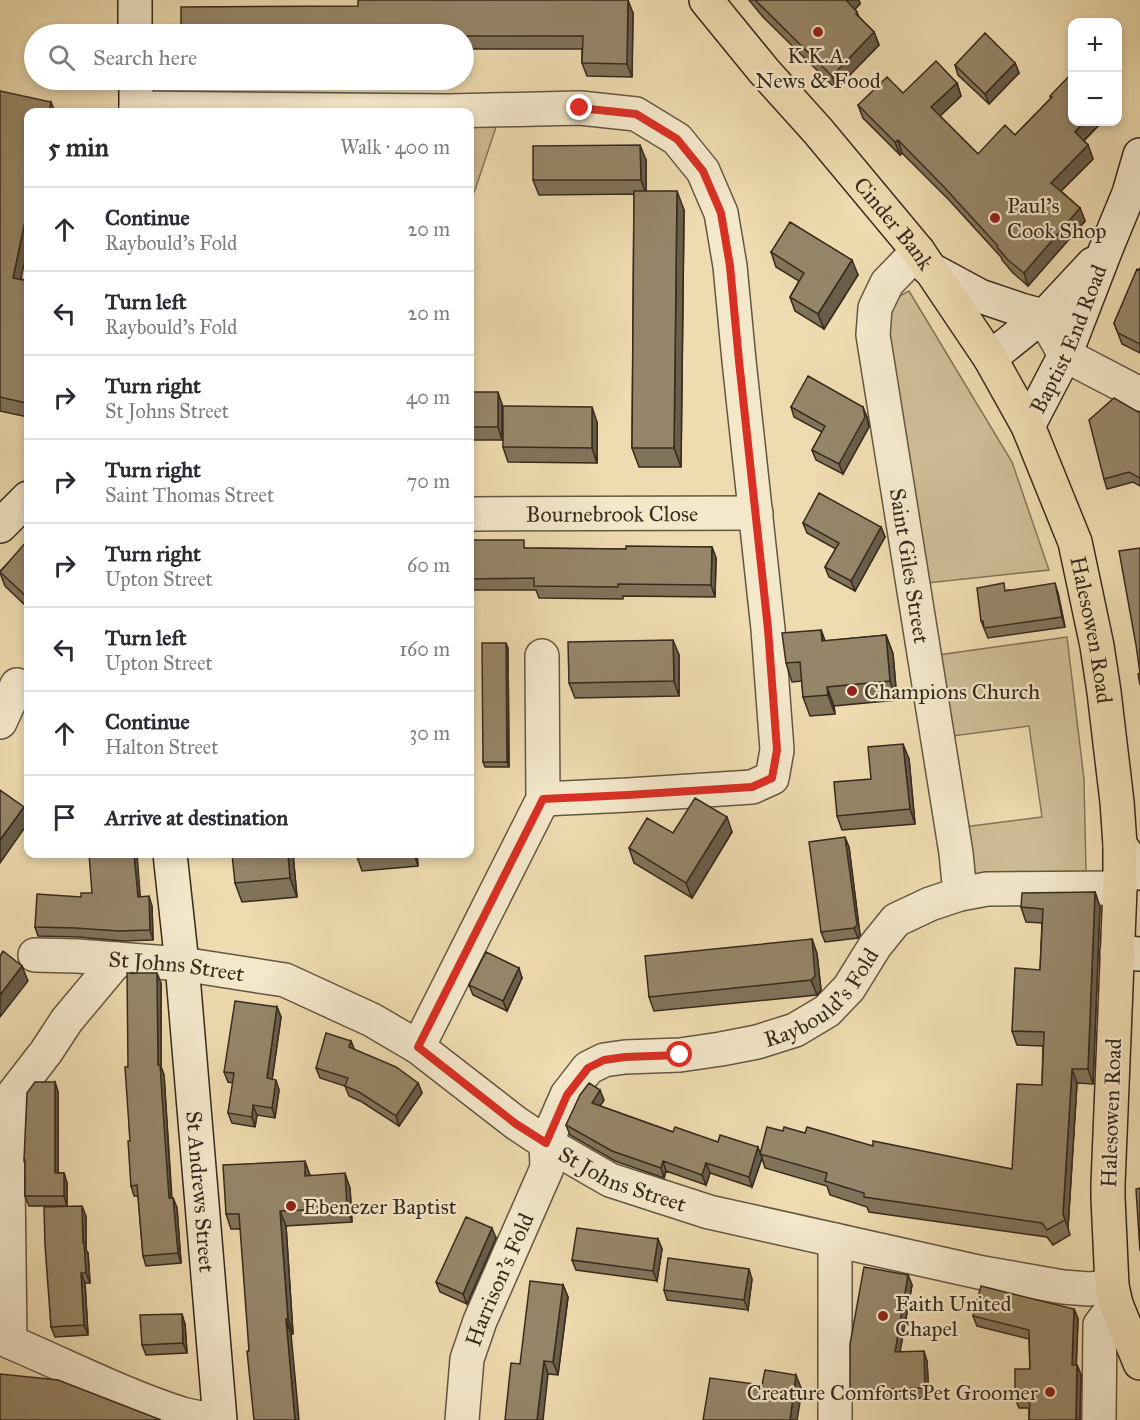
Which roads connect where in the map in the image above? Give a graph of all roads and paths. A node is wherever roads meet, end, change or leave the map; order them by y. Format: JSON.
{"nodes":[{"id":1,"x":135,"y":0,"type":"edge"},
{"id":2,"x":706,"y":0,"type":"edge"},
{"id":3,"x":135,"y":24,"type":"edge"},
{"id":4,"x":136,"y":100,"type":"edge"},
{"id":5,"x":363,"y":108,"type":"edge"},
{"id":6,"x":474,"y":110,"type":"edge"},
{"id":7,"x":1140,"y":155,"type":"edge"},
{"id":8,"x":1106,"y":249,"type":"junction"},
{"id":9,"x":923,"y":260,"type":"junction"},
{"id":10,"x":1043,"y":316,"type":"junction"},
{"id":11,"x":1065,"y":355,"type":"junction"},
{"id":12,"x":990,"y":358,"type":"junction"},
{"id":13,"x":1140,"y":394,"type":"edge"},
{"id":14,"x":1029,"y":426,"type":"junction"},
{"id":15,"x":1047,"y":470,"type":"joint"},
{"id":16,"x":24,"y":502,"type":"edge"},
{"id":17,"x":756,"y":513,"type":"junction"},
{"id":18,"x":474,"y":514,"type":"edge"},
{"id":19,"x":0,"y":526,"type":"edge"},
{"id":20,"x":542,"y":656,"type":"dead end"},
{"id":21,"x":17,"y":685,"type":"dead end"},
{"id":22,"x":0,"y":722,"type":"edge"},
{"id":23,"x":543,"y":799,"type":"junction"},
{"id":24,"x":170,"y":858,"type":"edge"},
{"id":25,"x":1130,"y":880,"type":"edge"},
{"id":26,"x":960,"y":894,"type":"junction"},
{"id":27,"x":1128,"y":953,"type":"edge"},
{"id":28,"x":35,"y":955,"type":"dead end"},
{"id":29,"x":117,"y":960,"type":"junction"},
{"id":30,"x":182,"y":964,"type":"junction"},
{"id":31,"x":418,"y":1047,"type":"junction"},
{"id":32,"x":6,"y":1097,"type":"edge"},
{"id":33,"x":546,"y":1143,"type":"junction"},
{"id":34,"x":835,"y":1240,"type":"junction"},
{"id":35,"x":1114,"y":1295,"type":"junction"},
{"id":36,"x":1140,"y":1363,"type":"edge"},
{"id":37,"x":214,"y":1420,"type":"edge"},
{"id":38,"x":220,"y":1420,"type":"edge"},
{"id":39,"x":462,"y":1420,"type":"edge"},
{"id":40,"x":835,"y":1420,"type":"edge"},
{"id":41,"x":1099,"y":1420,"type":"edge"}],
"edges":[{"from":1,"to":3,"type":"street"},
{"from":2,"to":9,"type":"main road","name":"Cinder Bank"},
{"from":4,"to":5,"type":"street"},
{"from":6,"to":17,"type":"street"},
{"from":7,"to":8,"type":"street","name":"Baptist End Road"},
{"from":8,"to":10,"type":"street","name":"Baptist End Road"},
{"from":8,"to":11,"type":"street","name":"Baptist End Road"},
{"from":9,"to":10,"type":"street"},
{"from":9,"to":12,"type":"main road","name":"Cinder Bank"},
{"from":9,"to":26,"type":"street","name":"Saint Giles Street"},
{"from":10,"to":11,"type":"street"},
{"from":10,"to":12,"type":"street","name":"Baptist End Road"},
{"from":11,"to":13,"type":"street"},
{"from":11,"to":14,"type":"street","name":"Baptist End Road"},
{"from":12,"to":14,"type":"main road","name":"Cinder Bank"},
{"from":14,"to":15,"type":"main road","name":"Cinder Bank"},
{"from":15,"to":25,"type":"main road","name":"Halesowen Road"},
{"from":16,"to":19,"type":"street"},
{"from":17,"to":18,"type":"street","name":"Bournebrook Close"},
{"from":17,"to":23,"type":"street"},
{"from":20,"to":23,"type":"street"},
{"from":21,"to":22,"type":"street"},
{"from":23,"to":31,"type":"street"},
{"from":24,"to":30,"type":"street","name":"St Andrews Street"},
{"from":25,"to":26,"type":"street","name":"Raybould's Fold"},
{"from":25,"to":27,"type":"main road","name":"Halesowen Road"},
{"from":26,"to":33,"type":"street","name":"Raybould's Fold"},
{"from":27,"to":35,"type":"main road","name":"Halesowen Road"},
{"from":28,"to":29,"type":"street","name":"St Johns Street"},
{"from":29,"to":30,"type":"street","name":"St Johns Street"},
{"from":29,"to":32,"type":"street"},
{"from":30,"to":31,"type":"street","name":"St Johns Street"},
{"from":30,"to":38,"type":"street","name":"St Andrews Street"},
{"from":31,"to":33,"type":"street","name":"St Johns Street"},
{"from":32,"to":37,"type":"street"},
{"from":33,"to":34,"type":"street","name":"St Johns Street"},
{"from":33,"to":39,"type":"street","name":"Harrison's Fold"},
{"from":34,"to":35,"type":"street","name":"St Johns Street"},
{"from":34,"to":40,"type":"street"},
{"from":35,"to":36,"type":"main road","name":"Halesowen Road"},
{"from":35,"to":41,"type":"street"}]}
